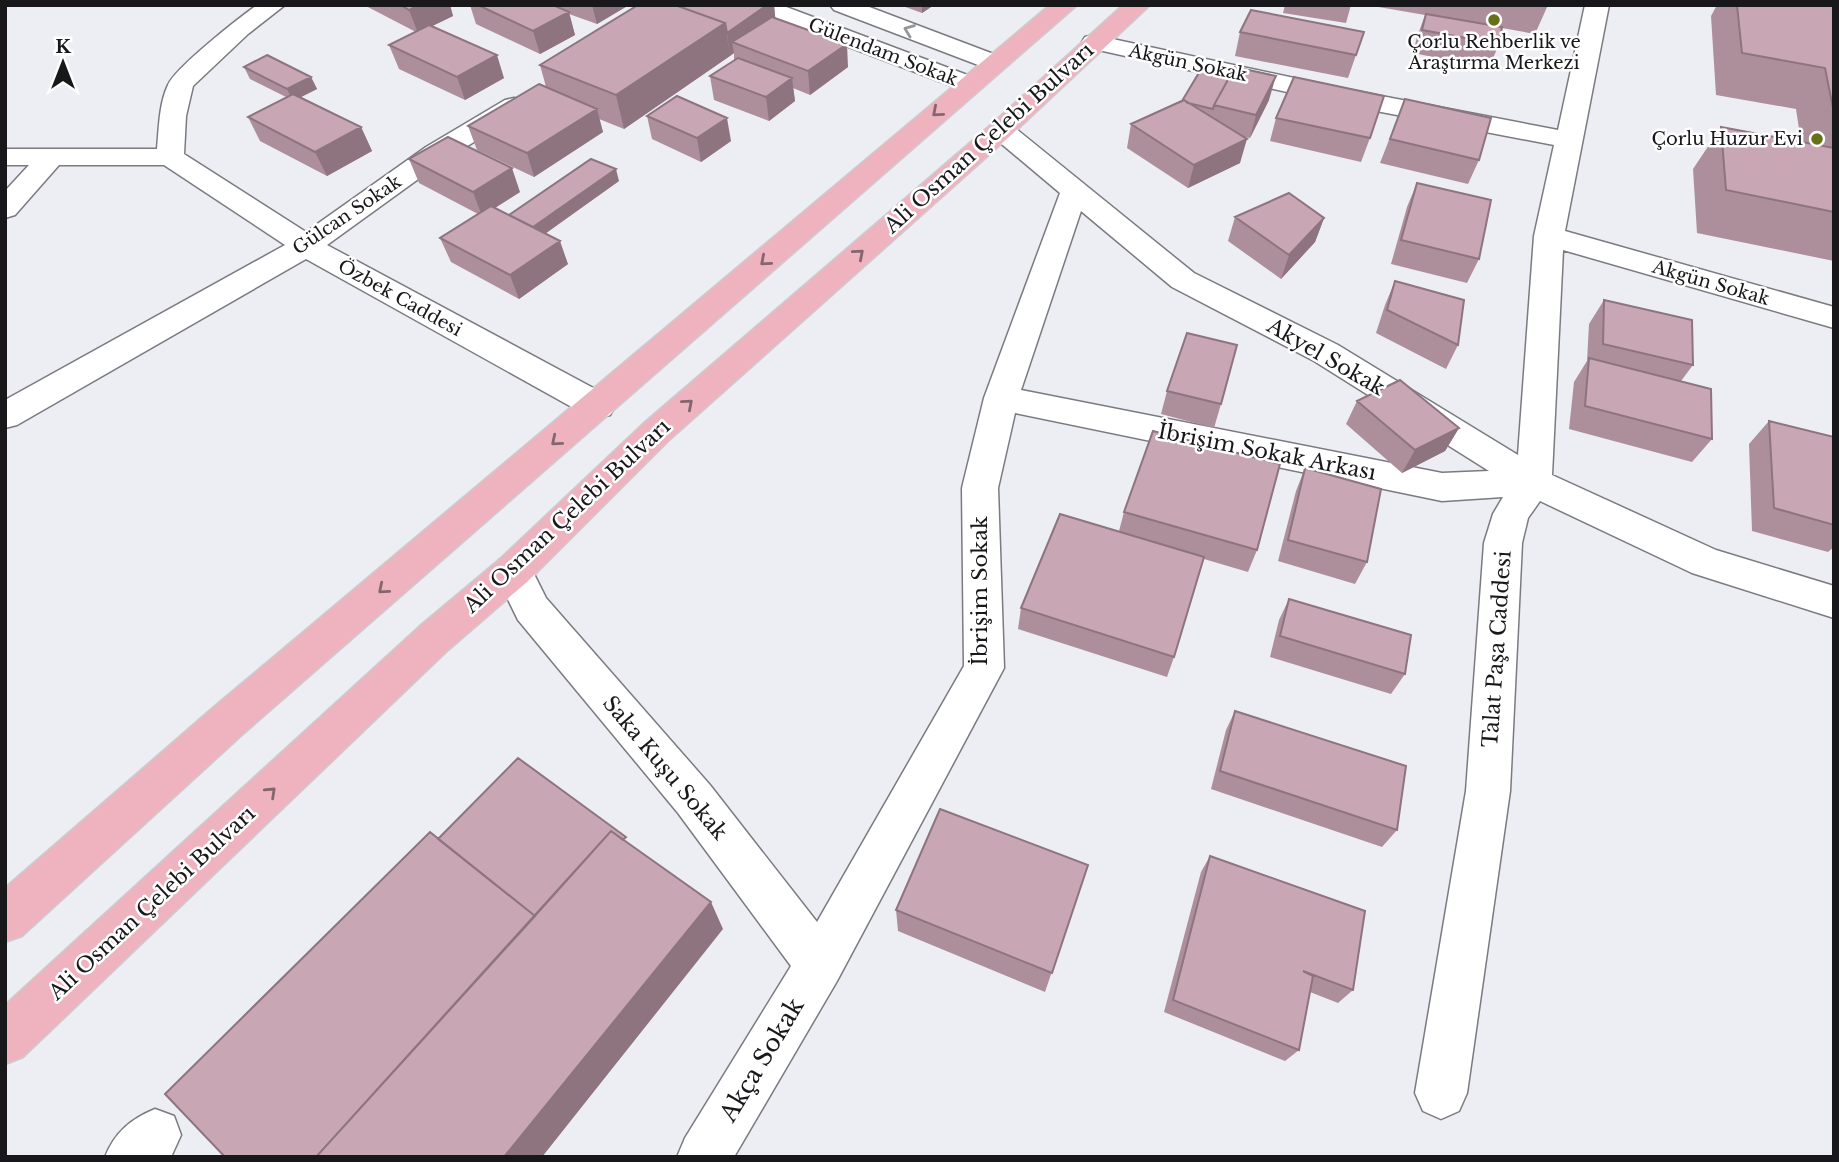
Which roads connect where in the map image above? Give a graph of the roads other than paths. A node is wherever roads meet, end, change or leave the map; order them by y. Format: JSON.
{"nodes":[{"id":1,"x":274,"y":5,"type":"edge"},
{"id":2,"x":759,"y":5,"type":"edge"},
{"id":3,"x":842,"y":5,"type":"edge"},
{"id":4,"x":1065,"y":5,"type":"edge"},
{"id":5,"x":1138,"y":5,"type":"edge"},
{"id":6,"x":1597,"y":5,"type":"edge"},
{"id":7,"x":1094,"y":42,"type":"junction"},
{"id":8,"x":982,"y":74,"type":"junction"},
{"id":9,"x":542,"y":90,"type":"edge"},
{"id":10,"x":1001,"y":130,"type":"junction"},
{"id":11,"x":1569,"y":140,"type":"junction"},
{"id":12,"x":5,"y":156,"type":"edge"},
{"id":13,"x":51,"y":157,"type":"junction"},
{"id":14,"x":170,"y":157,"type":"junction"},
{"id":15,"x":1074,"y":192,"type":"junction"},
{"id":16,"x":5,"y":209,"type":"edge"},
{"id":17,"x":1549,"y":236,"type":"junction"},
{"id":18,"x":306,"y":246,"type":"junction"},
{"id":19,"x":1834,"y":318,"type":"edge"},
{"id":20,"x":1001,"y":398,"type":"junction"},
{"id":21,"x":598,"y":406,"type":"junction"},
{"id":22,"x":5,"y":416,"type":"edge"},
{"id":23,"x":1534,"y":482,"type":"junction"},
{"id":24,"x":513,"y":570,"type":"junction"},
{"id":25,"x":1834,"y":602,"type":"edge"},
{"id":26,"x":5,"y":919,"type":"edge"},
{"id":27,"x":820,"y":964,"type":"junction"},
{"id":28,"x":5,"y":1039,"type":"edge"},
{"id":29,"x":1441,"y":1093,"type":"dead end"},
{"id":30,"x":704,"y":1157,"type":"edge"}],
"edges":[{"from":1,"to":14,"type":"street"},
{"from":2,"to":8,"type":"street","name":"Gülendam Sokak"},
{"from":8,"to":3,"type":"street","name":"Gülendam Sokak","one_way":true},
{"from":4,"to":8,"type":"main road"},
{"from":5,"to":7,"type":"main road","name":"Ali Osman Çelebi Bulvarı"},
{"from":6,"to":11,"type":"street"},
{"from":7,"to":10,"type":"main road","name":"Ali Osman Çelebi Bulvarı"},
{"from":7,"to":11,"type":"street","name":"Akgün Sokak"},
{"from":8,"to":21,"type":"main road","one_way":true},
{"from":9,"to":18,"type":"street","name":"Gülcan Sokak"},
{"from":10,"to":15,"type":"street","name":"Akyel Sokak"},
{"from":24,"to":10,"type":"main road","name":"Ali Osman Çelebi Bulvarı","one_way":true},
{"from":11,"to":17,"type":"street"},
{"from":12,"to":13,"type":"street"},
{"from":13,"to":14,"type":"street"},
{"from":13,"to":16,"type":"street"},
{"from":14,"to":18,"type":"street","name":"Özbek Caddesi"},
{"from":15,"to":20,"type":"street","name":"İbrişim Sokak"},
{"from":15,"to":23,"type":"street","name":"Akyel Sokak"},
{"from":17,"to":19,"type":"street","name":"Akgün Sokak"},
{"from":17,"to":23,"type":"street"},
{"from":18,"to":21,"type":"street","name":"Özbek Caddesi"},
{"from":18,"to":22,"type":"street","name":"Gülcan Sokak"},
{"from":20,"to":23,"type":"street","name":"İbrişim Sokak Arkası"},
{"from":20,"to":27,"type":"street","name":"İbrişim Sokak"},
{"from":21,"to":26,"type":"main road","one_way":true},
{"from":23,"to":25,"type":"street","name":"Akyel Sokak"},
{"from":23,"to":29,"type":"street","name":"Talat Paşa Caddesi"},
{"from":24,"to":27,"type":"street","name":"Saka Kuşu Sokak"},
{"from":28,"to":24,"type":"main road","name":"Ali Osman Çelebi Bulvarı","one_way":true},
{"from":27,"to":30,"type":"street","name":"Akça Sokak"}]}
